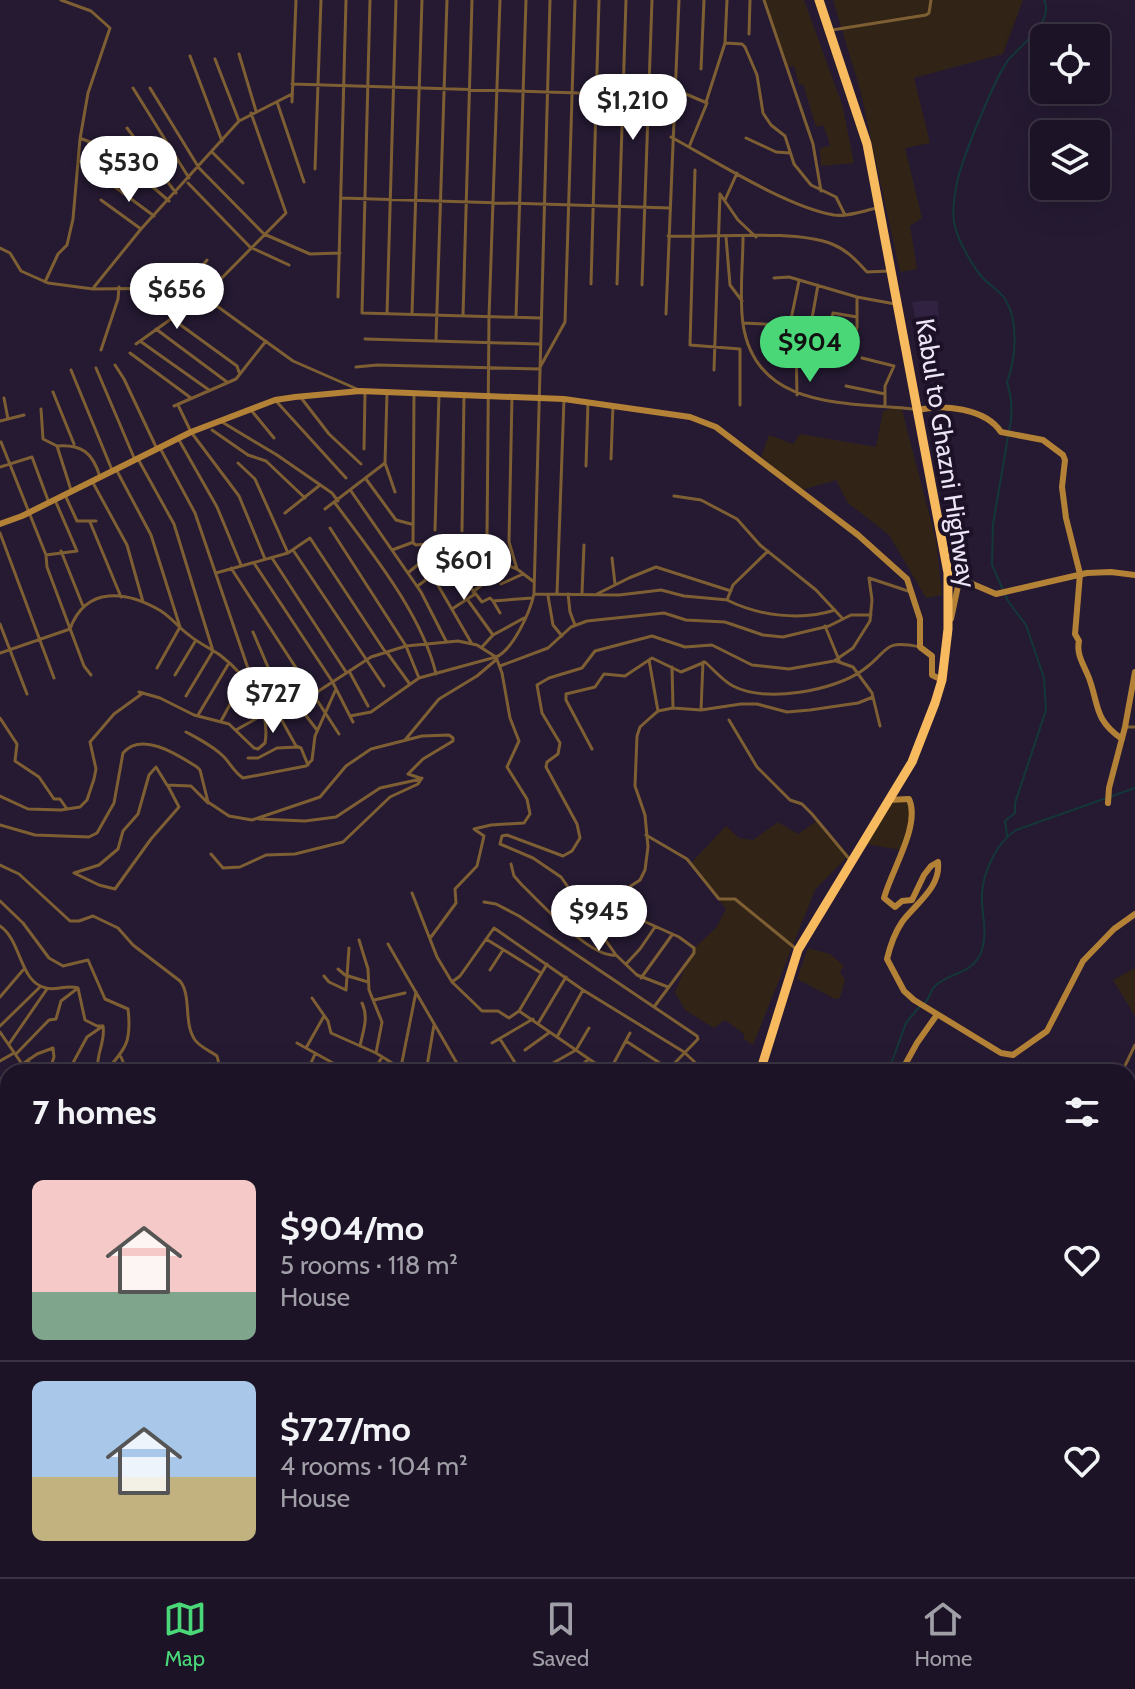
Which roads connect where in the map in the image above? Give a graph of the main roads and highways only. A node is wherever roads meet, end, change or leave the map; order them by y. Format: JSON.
{"nodes":[{"id":1,"x":819,"y":0,"type":"edge"},
{"id":2,"x":762,"y":1064,"type":"edge"}],
"edges":[{"from":1,"to":2,"type":"highway","name":"Kabul to Ghazni Highway"}]}
